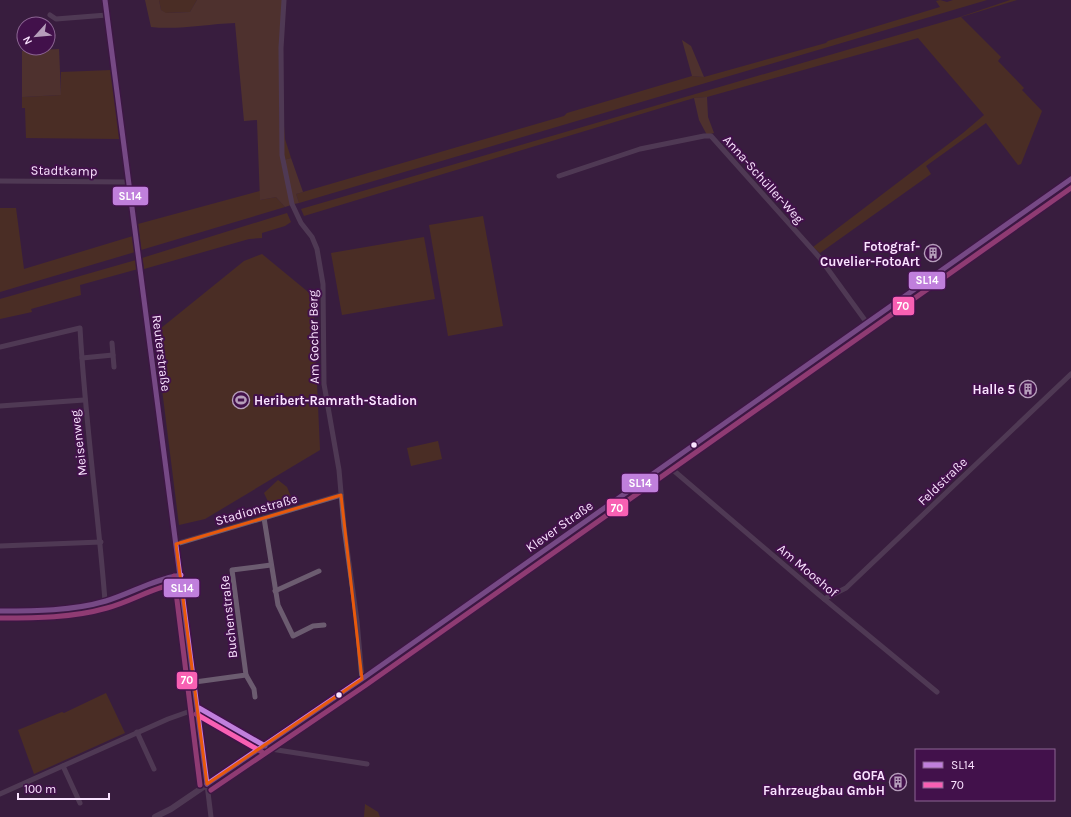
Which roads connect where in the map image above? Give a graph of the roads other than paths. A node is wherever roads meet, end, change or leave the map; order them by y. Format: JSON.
{"nodes":[{"id":1,"x":105,"y":0,"type":"edge"},
{"id":2,"x":284,"y":0,"type":"edge"},
{"id":3,"x":107,"y":15,"type":"junction"},
{"id":4,"x":56,"y":19,"type":"edge"},
{"id":5,"x":559,"y":176,"type":"dead end"},
{"id":6,"x":1071,"y":179,"type":"edge"},
{"id":7,"x":0,"y":180,"type":"edge"},
{"id":8,"x":128,"y":182,"type":"junction"},
{"id":9,"x":867,"y":323,"type":"junction"},
{"id":10,"x":112,"y":343,"type":"dead end"},
{"id":11,"x":0,"y":347,"type":"edge"},
{"id":12,"x":113,"y":355,"type":"junction"},
{"id":13,"x":82,"y":358,"type":"junction"},
{"id":14,"x":114,"y":367,"type":"dead end"},
{"id":15,"x":1071,"y":374,"type":"edge"},
{"id":16,"x":84,"y":400,"type":"junction"},
{"id":17,"x":0,"y":406,"type":"edge"},
{"id":18,"x":666,"y":464,"type":"junction"},
{"id":19,"x":342,"y":495,"type":"junction"},
{"id":20,"x":264,"y":518,"type":"junction"},
{"id":21,"x":101,"y":542,"type":"junction"},
{"id":22,"x":176,"y":544,"type":"junction"},
{"id":23,"x":0,"y":546,"type":"edge"},
{"id":24,"x":271,"y":565,"type":"junction"},
{"id":25,"x":319,"y":571,"type":"dead end"},
{"id":26,"x":181,"y":575,"type":"junction"},
{"id":27,"x":275,"y":591,"type":"junction"},
{"id":28,"x":824,"y":599,"type":"junction"},
{"id":29,"x":105,"y":602,"type":"junction"},
{"id":30,"x":0,"y":611,"type":"edge"},
{"id":31,"x":324,"y":625,"type":"dead end"},
{"id":32,"x":246,"y":676,"type":"junction"},
{"id":33,"x":362,"y":679,"type":"junction"},
{"id":34,"x":195,"y":682,"type":"junction"},
{"id":35,"x":937,"y":692,"type":"dead end"},
{"id":36,"x":255,"y":697,"type":"dead end"},
{"id":37,"x":199,"y":708,"type":"junction"},
{"id":38,"x":137,"y":732,"type":"junction"},
{"id":39,"x":265,"y":746,"type":"junction"},
{"id":40,"x":367,"y":764,"type":"dead end"},
{"id":41,"x":63,"y":766,"type":"junction"},
{"id":42,"x":154,"y":769,"type":"dead end"},
{"id":43,"x":207,"y":784,"type":"junction"},
{"id":44,"x":0,"y":794,"type":"edge"},
{"id":45,"x":80,"y":803,"type":"dead end"},
{"id":46,"x":155,"y":817,"type":"edge"},
{"id":47,"x":211,"y":817,"type":"edge"}],
"edges":[{"from":1,"to":3,"type":"street","name":"Reuterstraße"},
{"from":2,"to":19,"type":"street","name":"Am Gocher Berg"},
{"from":3,"to":4,"type":"street"},
{"from":3,"to":8,"type":"street","name":"Reuterstraße"},
{"from":5,"to":9,"type":"street","name":"Anna-Schüller-Weg"},
{"from":6,"to":9,"type":"street","name":"Klever Straße"},
{"from":7,"to":8,"type":"street","name":"Stadtkamp"},
{"from":8,"to":22,"type":"street","name":"Reuterstraße"},
{"from":9,"to":18,"type":"street","name":"Klever Straße"},
{"from":10,"to":12,"type":"street"},
{"from":11,"to":13,"type":"street"},
{"from":12,"to":13,"type":"street"},
{"from":12,"to":14,"type":"street"},
{"from":13,"to":16,"type":"street"},
{"from":15,"to":28,"type":"street","name":"Feldstraße"},
{"from":16,"to":17,"type":"street","name":"Meisenweg"},
{"from":16,"to":21,"type":"street","name":"Meisenweg"},
{"from":18,"to":28,"type":"street","name":"Am Mooshof"},
{"from":18,"to":33,"type":"street","name":"Klever Straße"},
{"from":19,"to":20,"type":"street","name":"Stadionstraße"},
{"from":19,"to":33,"type":"street","name":"Am Gocher Berg"},
{"from":20,"to":22,"type":"street","name":"Stadionstraße"},
{"from":20,"to":24,"type":"street"},
{"from":21,"to":23,"type":"street"},
{"from":21,"to":29,"type":"street","name":"Meisenweg"},
{"from":22,"to":26,"type":"street","name":"Reuterstraße"},
{"from":24,"to":27,"type":"street"},
{"from":24,"to":32,"type":"street","name":"Buchenstraße"},
{"from":25,"to":27,"type":"street"},
{"from":26,"to":29,"type":"street"},
{"from":26,"to":34,"type":"street","name":"Reuterstraße"},
{"from":27,"to":31,"type":"street"},
{"from":28,"to":35,"type":"street","name":"Am Mooshof"},
{"from":29,"to":30,"type":"street"},
{"from":32,"to":34,"type":"street","name":"Buchenstraße"},
{"from":32,"to":36,"type":"street","name":"Buchenstraße"},
{"from":33,"to":39,"type":"street","name":"Klever Straße"},
{"from":34,"to":37,"type":"street","name":"Reuterstraße"},
{"from":37,"to":38,"type":"street"},
{"from":37,"to":39,"type":"street"},
{"from":37,"to":43,"type":"street","name":"Reuterstraße"},
{"from":38,"to":41,"type":"street"},
{"from":38,"to":42,"type":"street"},
{"from":39,"to":40,"type":"street"},
{"from":39,"to":43,"type":"street","name":"Klever Straße"},
{"from":41,"to":44,"type":"street"},
{"from":41,"to":45,"type":"street"},
{"from":43,"to":46,"type":"street","name":"Klever Straße"},
{"from":43,"to":47,"type":"street"}]}
